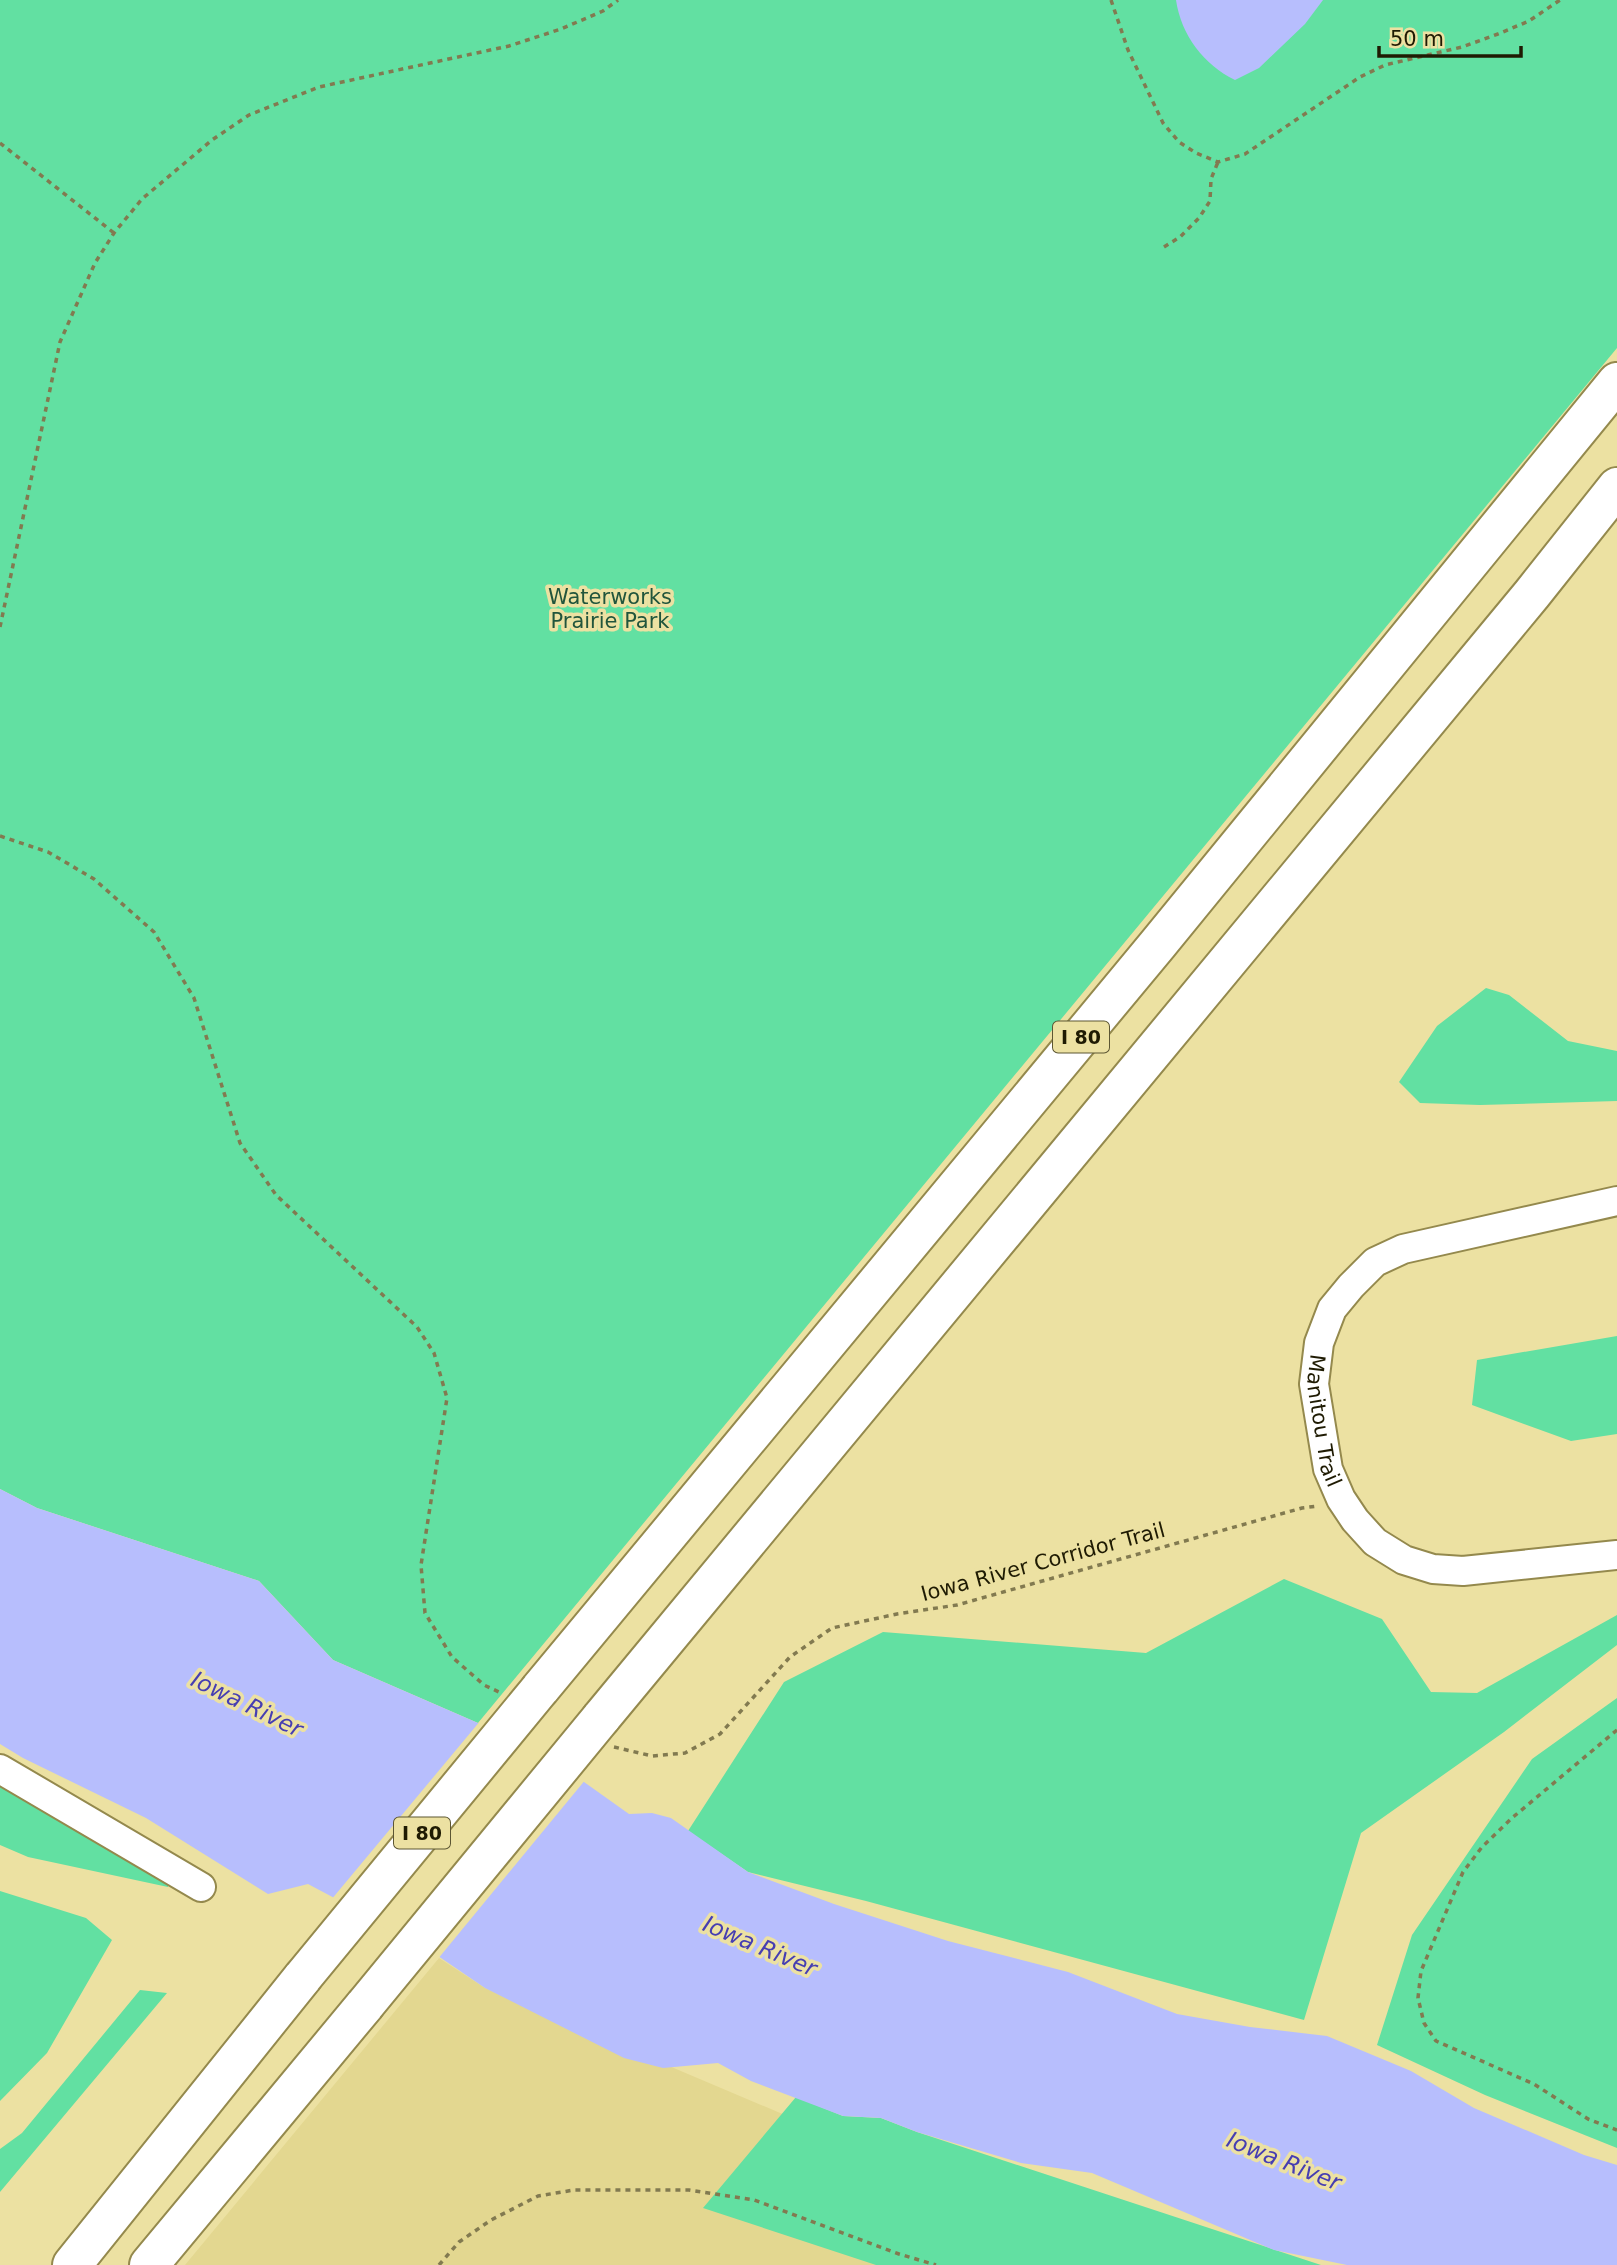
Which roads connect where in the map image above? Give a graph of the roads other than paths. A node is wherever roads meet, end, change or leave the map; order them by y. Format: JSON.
{"nodes":[{"id":1,"x":1617,"y":382,"type":"edge"},
{"id":2,"x":1617,"y":487,"type":"edge"},
{"id":3,"x":1617,"y":1201,"type":"edge"},
{"id":4,"x":1617,"y":1555,"type":"edge"},
{"id":5,"x":0,"y":1769,"type":"edge"},
{"id":6,"x":201,"y":1887,"type":"dead end"},
{"id":7,"x":237,"y":2060,"type":"junction"},
{"id":8,"x":53,"y":2265,"type":"edge"},
{"id":9,"x":72,"y":2265,"type":"edge"},
{"id":10,"x":149,"y":2265,"type":"edge"}],
"edges":[{"from":1,"to":7,"type":"highway","number":"I 80","bridge":true},
{"from":2,"to":10,"type":"highway","bridge":true},
{"from":3,"to":4,"type":"street","name":"Manitou Trail"},
{"from":5,"to":6,"type":"street"},
{"from":7,"to":8,"type":"highway"},
{"from":7,"to":9,"type":"highway","number":"I 80"}]}
